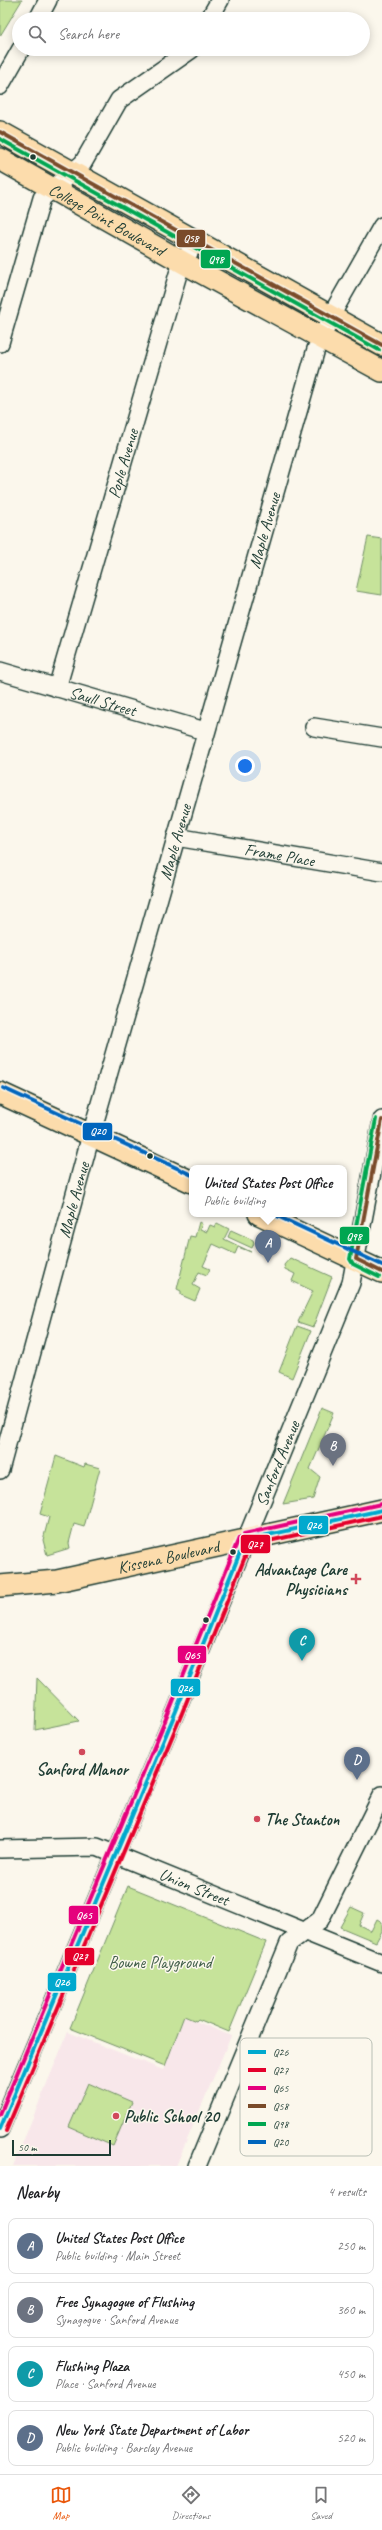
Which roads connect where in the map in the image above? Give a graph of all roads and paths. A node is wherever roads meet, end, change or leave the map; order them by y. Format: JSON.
{"nodes":[{"id":1,"x":48,"y":0,"type":"edge"},
{"id":2,"x":220,"y":0,"type":"edge"},
{"id":3,"x":42,"y":12,"type":"edge"},
{"id":4,"x":213,"y":12,"type":"edge"},
{"id":5,"x":17,"y":56,"type":"edge"},
{"id":6,"x":182,"y":56,"type":"edge"},
{"id":7,"x":0,"y":86,"type":"edge"},
{"id":8,"x":0,"y":132,"type":"edge"},
{"id":9,"x":0,"y":159,"type":"edge"},
{"id":10,"x":72,"y":172,"type":"junction"},
{"id":11,"x":52,"y":189,"type":"junction"},
{"id":12,"x":382,"y":226,"type":"edge"},
{"id":13,"x":195,"y":241,"type":"junction"},
{"id":14,"x":184,"y":263,"type":"junction"},
{"id":15,"x":331,"y":317,"type":"junction"},
{"id":16,"x":321,"y":338,"type":"junction"},
{"id":17,"x":0,"y":343,"type":"edge"},
{"id":18,"x":382,"y":345,"type":"edge"},
{"id":19,"x":382,"y":371,"type":"edge"},
{"id":20,"x":0,"y":671,"type":"edge"},
{"id":21,"x":57,"y":688,"type":"junction"},
{"id":22,"x":314,"y":727,"type":"dead end"},
{"id":23,"x":205,"y":731,"type":"junction"},
{"id":24,"x":382,"y":738,"type":"edge"},
{"id":25,"x":176,"y":837,"type":"junction"},
{"id":26,"x":382,"y":872,"type":"edge"},
{"id":27,"x":0,"y":1092,"type":"edge"},
{"id":28,"x":382,"y":1120,"type":"edge"},
{"id":29,"x":91,"y":1135,"type":"junction"},
{"id":30,"x":189,"y":1181,"type":"edge"},
{"id":31,"x":265,"y":1217,"type":"edge"},
{"id":32,"x":356,"y":1259,"type":"junction"},
{"id":33,"x":382,"y":1272,"type":"edge"},
{"id":34,"x":0,"y":1470,"type":"edge"},
{"id":35,"x":382,"y":1510,"type":"edge"},
{"id":36,"x":245,"y":1540,"type":"junction"},
{"id":37,"x":0,"y":1586,"type":"edge"},
{"id":38,"x":382,"y":1795,"type":"edge"},
{"id":39,"x":0,"y":1849,"type":"edge"},
{"id":40,"x":115,"y":1855,"type":"junction"},
{"id":41,"x":304,"y":1932,"type":"junction"},
{"id":42,"x":382,"y":1963,"type":"edge"},
{"id":43,"x":250,"y":2038,"type":"edge"},
{"id":44,"x":240,"y":2062,"type":"edge"},
{"id":45,"x":0,"y":2129,"type":"edge"},
{"id":46,"x":197,"y":2166,"type":"edge"}],
"edges":[{"from":1,"to":3,"type":"street"},
{"from":2,"to":4,"type":"street"},
{"from":5,"to":7,"type":"street"},
{"from":6,"to":10,"type":"street"},
{"from":8,"to":10,"type":"main road","name":"College Point Boulevard"},
{"from":9,"to":11,"type":"main road","name":"College Point Boulevard"},
{"from":10,"to":11,"type":"street"},
{"from":10,"to":13,"type":"main road","name":"College Point Boulevard"},
{"from":11,"to":14,"type":"main road","name":"College Point Boulevard"},
{"from":11,"to":17,"type":"street"},
{"from":12,"to":15,"type":"street","name":"Maple Avenue"},
{"from":13,"to":14,"type":"street","name":"Pople Avenue"},
{"from":13,"to":15,"type":"main road","name":"College Point Boulevard"},
{"from":14,"to":16,"type":"main road","name":"College Point Boulevard"},
{"from":14,"to":21,"type":"street","name":"Pople Avenue"},
{"from":15,"to":16,"type":"street","name":"Maple Avenue"},
{"from":15,"to":18,"type":"main road","name":"College Point Boulevard"},
{"from":16,"to":19,"type":"main road","name":"College Point Boulevard"},
{"from":16,"to":23,"type":"street","name":"Maple Avenue"},
{"from":20,"to":21,"type":"street","name":"Saull Street"},
{"from":21,"to":23,"type":"street","name":"Saull Street"},
{"from":22,"to":24,"type":"street"},
{"from":23,"to":25,"type":"street","name":"Maple Avenue"},
{"from":25,"to":26,"type":"street","name":"Frame Place"},
{"from":25,"to":29,"type":"street","name":"Maple Avenue"},
{"from":27,"to":29,"type":"main road"},
{"from":28,"to":32,"type":"street","name":"Sanford Avenue"},
{"from":29,"to":30,"type":"main road"},
{"from":29,"to":34,"type":"street","name":"Maple Avenue"},
{"from":31,"to":32,"type":"main road"},
{"from":32,"to":33,"type":"main road"},
{"from":32,"to":36,"type":"street","name":"Sanford Avenue"},
{"from":35,"to":36,"type":"main road","name":"Kissena Boulevard"},
{"from":36,"to":37,"type":"main road","name":"Kissena Boulevard"},
{"from":36,"to":40,"type":"street","name":"Sanford Avenue"},
{"from":38,"to":41,"type":"street"},
{"from":39,"to":40,"type":"street","name":"Union Street"},
{"from":40,"to":41,"type":"street","name":"Union Street"},
{"from":40,"to":45,"type":"street","name":"Sanford Avenue"},
{"from":41,"to":42,"type":"street","name":"Union Street"},
{"from":41,"to":43,"type":"street"},
{"from":44,"to":46,"type":"street"}]}
